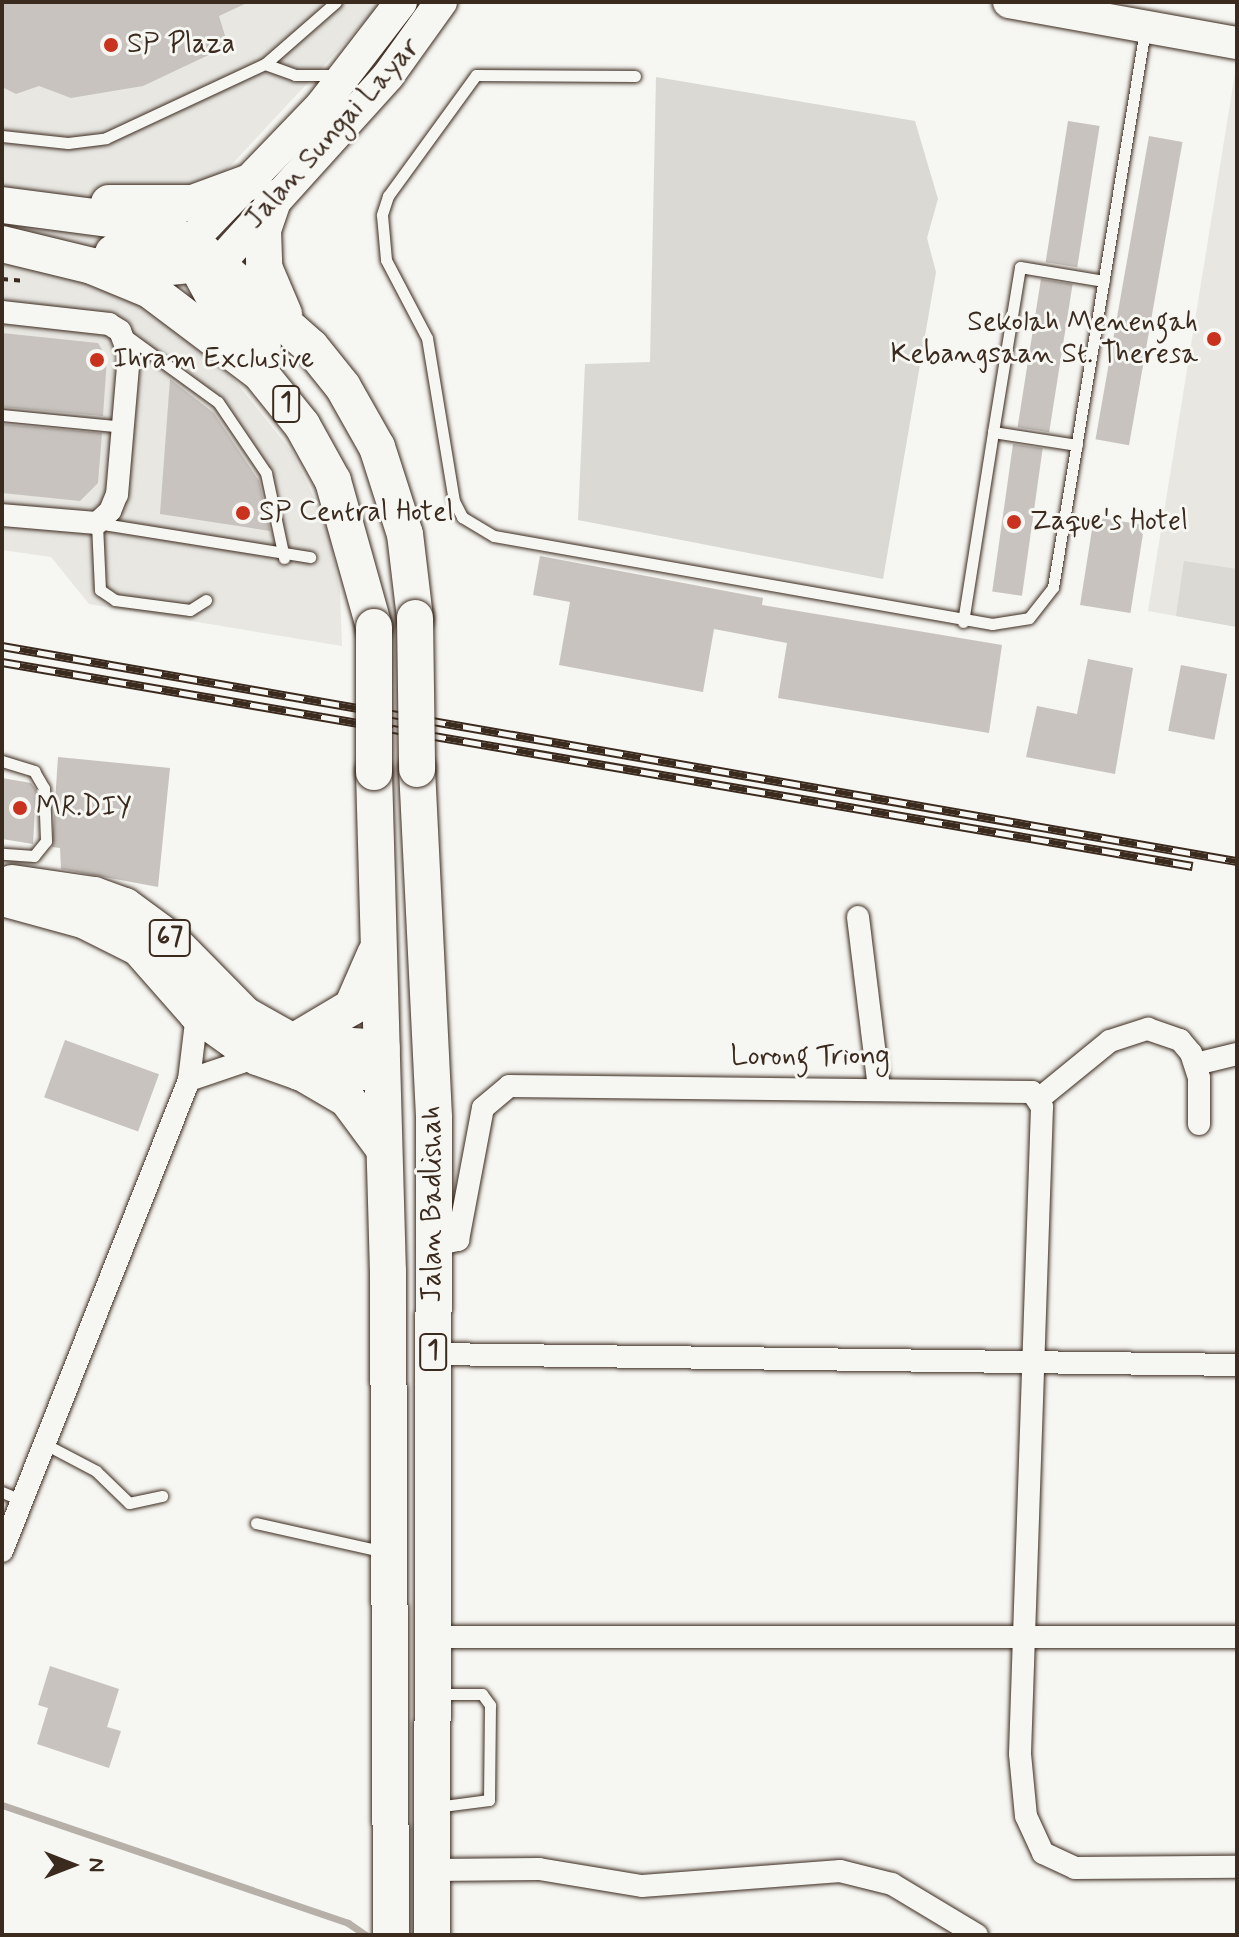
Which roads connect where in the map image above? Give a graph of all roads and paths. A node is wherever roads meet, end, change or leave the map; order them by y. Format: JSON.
{"nodes":[{"id":1,"x":336,"y":2,"type":"edge"},
{"id":2,"x":401,"y":2,"type":"edge"},
{"id":3,"x":466,"y":2,"type":"edge"},
{"id":4,"x":1011,"y":2,"type":"edge"},
{"id":5,"x":436,"y":13,"type":"edge"},
{"id":6,"x":1146,"y":26,"type":"junction"},
{"id":7,"x":1237,"y":43,"type":"edge"},
{"id":8,"x":265,"y":64,"type":"junction"},
{"id":9,"x":348,"y":75,"type":"junction"},
{"id":10,"x":635,"y":76,"type":"dead end"},
{"id":11,"x":2,"y":136,"type":"edge"},
{"id":12,"x":261,"y":190,"type":"junction"},
{"id":13,"x":2,"y":205,"type":"edge"},
{"id":14,"x":44,"y":208,"type":"junction"},
{"id":15,"x":2,"y":242,"type":"edge"},
{"id":16,"x":203,"y":257,"type":"junction"},
{"id":17,"x":1104,"y":281,"type":"junction"},
{"id":18,"x":2,"y":312,"type":"edge"},
{"id":19,"x":293,"y":330,"type":"junction"},
{"id":20,"x":120,"y":331,"type":"junction"},
{"id":21,"x":2,"y":415,"type":"edge"},
{"id":22,"x":125,"y":427,"type":"junction"},
{"id":23,"x":993,"y":432,"type":"junction"},
{"id":24,"x":1077,"y":445,"type":"junction"},
{"id":25,"x":333,"y":481,"type":"junction"},
{"id":26,"x":2,"y":515,"type":"edge"},
{"id":27,"x":97,"y":523,"type":"junction"},
{"id":28,"x":310,"y":557,"type":"dead end"},
{"id":29,"x":284,"y":558,"type":"junction"},
{"id":30,"x":206,"y":600,"type":"dead end"},
{"id":31,"x":963,"y":622,"type":"junction"},
{"id":32,"x":2,"y":761,"type":"edge"},
{"id":33,"x":417,"y":776,"type":"junction"},
{"id":34,"x":10,"y":875,"type":"edge"},
{"id":35,"x":858,"y":917,"type":"dead end"},
{"id":36,"x":380,"y":940,"type":"junction"},
{"id":37,"x":197,"y":1014,"type":"junction"},
{"id":38,"x":1237,"y":1054,"type":"edge"},
{"id":39,"x":257,"y":1057,"type":"junction"},
{"id":40,"x":296,"y":1057,"type":"junction"},
{"id":41,"x":385,"y":1060,"type":"junction"},
{"id":42,"x":1196,"y":1064,"type":"junction"},
{"id":43,"x":189,"y":1080,"type":"junction"},
{"id":44,"x":879,"y":1087,"type":"junction"},
{"id":45,"x":1040,"y":1098,"type":"junction"},
{"id":46,"x":1199,"y":1124,"type":"dead end"},
{"id":47,"x":386,"y":1153,"type":"junction"},
{"id":48,"x":434,"y":1245,"type":"junction"},
{"id":49,"x":434,"y":1303,"type":"junction"},
{"id":50,"x":433,"y":1354,"type":"junction"},
{"id":51,"x":1031,"y":1361,"type":"junction"},
{"id":52,"x":1237,"y":1365,"type":"edge"},
{"id":53,"x":43,"y":1443,"type":"junction"},
{"id":54,"x":12,"y":1496,"type":"edge"},
{"id":55,"x":162,"y":1496,"type":"dead end"},
{"id":56,"x":256,"y":1523,"type":"dead end"},
{"id":57,"x":2,"y":1551,"type":"edge"},
{"id":58,"x":390,"y":1553,"type":"junction"},
{"id":59,"x":1024,"y":1636,"type":"junction"},
{"id":60,"x":431,"y":1637,"type":"junction"},
{"id":61,"x":1237,"y":1637,"type":"edge"},
{"id":62,"x":431,"y":1694,"type":"junction"},
{"id":63,"x":431,"y":1807,"type":"junction"},
{"id":64,"x":1237,"y":1867,"type":"edge"},
{"id":65,"x":431,"y":1870,"type":"junction"},
{"id":66,"x":391,"y":1929,"type":"edge"},
{"id":67,"x":432,"y":1935,"type":"edge"},
{"id":68,"x":977,"y":1935,"type":"edge"}],
"edges":[{"from":1,"to":8,"type":"lane"},
{"from":2,"to":9,"type":"main road","name":"Jalan Sungai Layar"},
{"from":3,"to":5,"type":"main road","name":"Jalan Sungai Layar"},
{"from":4,"to":6,"type":"main road"},
{"from":5,"to":12,"type":"main road","name":"Jalan Sungai Layar"},
{"from":6,"to":7,"type":"main road"},
{"from":6,"to":17,"type":"lane"},
{"from":8,"to":9,"type":"lane"},
{"from":8,"to":11,"type":"lane"},
{"from":9,"to":12,"type":"main road","name":"Jalan Sungai Layar"},
{"from":10,"to":31,"type":"lane"},
{"from":12,"to":14,"type":"main road"},
{"from":12,"to":16,"type":"main road","name":"Jalan Sungai Layar"},
{"from":12,"to":19,"type":"main road"},
{"from":13,"to":14,"type":"main road"},
{"from":14,"to":16,"type":"main road"},
{"from":15,"to":16,"type":"main road"},
{"from":15,"to":25,"type":"main road","number":"1"},
{"from":16,"to":19,"type":"main road","number":"1"},
{"from":16,"to":25,"type":"main road"},
{"from":17,"to":23,"type":"lane"},
{"from":17,"to":24,"type":"lane"},
{"from":18,"to":20,"type":"street"},
{"from":19,"to":33,"type":"main road","name":"Jalan Badlishah","number":"1","bridge":true},
{"from":20,"to":22,"type":"street"},
{"from":20,"to":29,"type":"lane"},
{"from":21,"to":22,"type":"lane"},
{"from":22,"to":27,"type":"street"},
{"from":23,"to":24,"type":"lane"},
{"from":23,"to":31,"type":"lane"},
{"from":24,"to":31,"type":"lane"},
{"from":25,"to":36,"type":"main road","name":"Jalan Badlishah","number":"1","bridge":true},
{"from":26,"to":27,"type":"street"},
{"from":27,"to":29,"type":"lane"},
{"from":27,"to":30,"type":"lane"},
{"from":28,"to":29,"type":"lane"},
{"from":32,"to":34,"type":"lane"},
{"from":33,"to":41,"type":"main road"},
{"from":33,"to":48,"type":"main road","name":"Jalan Badlishah","number":"1"},
{"from":34,"to":37,"type":"main road","number":"67"},
{"from":34,"to":40,"type":"main road","number":"67"},
{"from":35,"to":44,"type":"street"},
{"from":36,"to":40,"type":"main road"},
{"from":36,"to":41,"type":"main road","name":"Jalan Badlishah","number":"1"},
{"from":37,"to":39,"type":"main road","number":"67"},
{"from":37,"to":43,"type":"street"},
{"from":38,"to":42,"type":"street"},
{"from":39,"to":40,"type":"main road","number":"67"},
{"from":39,"to":43,"type":"street"},
{"from":40,"to":41,"type":"main road","number":"67"},
{"from":40,"to":47,"type":"main road"},
{"from":41,"to":47,"type":"main road","name":"Jalan Badlishah","number":"1"},
{"from":41,"to":49,"type":"main road"},
{"from":42,"to":45,"type":"street"},
{"from":42,"to":46,"type":"street"},
{"from":43,"to":53,"type":"street"},
{"from":44,"to":45,"type":"street","name":"Lorong Triong"},
{"from":44,"to":48,"type":"street","name":"Lorong Triong"},
{"from":45,"to":51,"type":"street"},
{"from":47,"to":58,"type":"main road","name":"Jalan Badlishah","number":"1"},
{"from":48,"to":49,"type":"main road","name":"Jalan Badlishah","number":"1"},
{"from":49,"to":50,"type":"main road","name":"Jalan Badlishah","number":"1"},
{"from":50,"to":51,"type":"street"},
{"from":50,"to":60,"type":"main road","name":"Jalan Badlishah","number":"1"},
{"from":51,"to":52,"type":"street"},
{"from":51,"to":59,"type":"street"},
{"from":53,"to":54,"type":"street"},
{"from":53,"to":55,"type":"lane"},
{"from":54,"to":57,"type":"street"},
{"from":56,"to":58,"type":"lane"},
{"from":58,"to":66,"type":"main road","name":"Jalan Badlishah","number":"1"},
{"from":59,"to":60,"type":"street"},
{"from":59,"to":61,"type":"street"},
{"from":59,"to":64,"type":"street"},
{"from":60,"to":62,"type":"main road","name":"Jalan Badlishah","number":"1"},
{"from":62,"to":63,"type":"main road","name":"Jalan Badlishah","number":"1"},
{"from":62,"to":63,"type":"lane"},
{"from":63,"to":65,"type":"main road","name":"Jalan Badlishah","number":"1"},
{"from":65,"to":67,"type":"main road","name":"Jalan Badlishah","number":"1"},
{"from":65,"to":68,"type":"street"}]}
